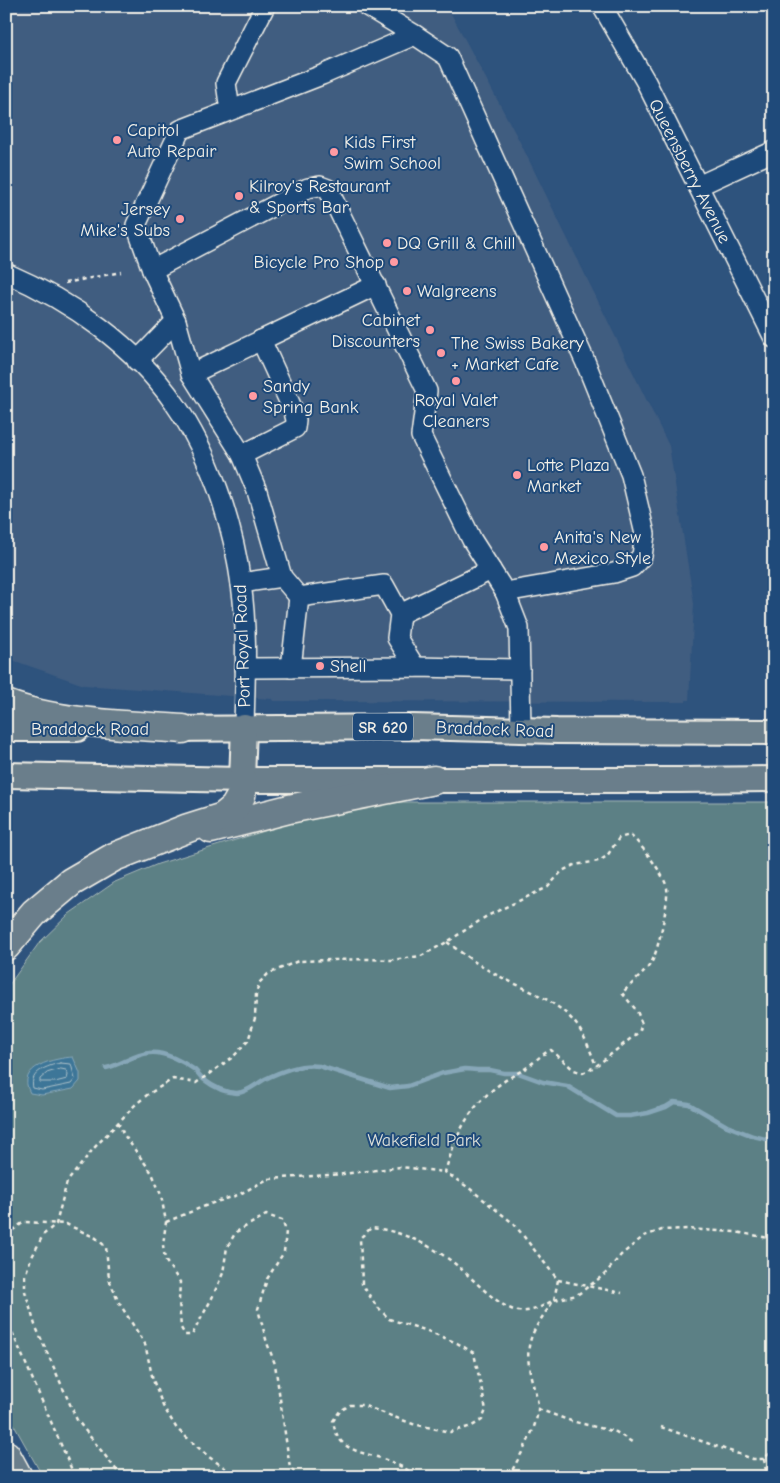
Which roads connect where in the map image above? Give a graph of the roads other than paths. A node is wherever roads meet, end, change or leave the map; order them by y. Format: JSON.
{"nodes":[{"id":1,"x":265,"y":6,"type":"edge"},
{"id":2,"x":367,"y":6,"type":"edge"},
{"id":3,"x":602,"y":6,"type":"edge"},
{"id":4,"x":415,"y":34,"type":"junction"},
{"id":5,"x":230,"y":110,"type":"junction"},
{"id":6,"x":774,"y":151,"type":"edge"},
{"id":7,"x":698,"y":186,"type":"junction"},
{"id":8,"x":152,"y":270,"type":"junction"},
{"id":9,"x":6,"y":273,"type":"edge"},
{"id":10,"x":376,"y":285,"type":"junction"},
{"id":11,"x":176,"y":321,"type":"junction"},
{"id":12,"x":774,"y":338,"type":"edge"},
{"id":13,"x":261,"y":340,"type":"junction"},
{"id":14,"x":138,"y":361,"type":"junction"},
{"id":15,"x":191,"y":374,"type":"junction"},
{"id":16,"x":242,"y":455,"type":"junction"},
{"id":17,"x":491,"y":570,"type":"junction"},
{"id":18,"x":282,"y":577,"type":"junction"},
{"id":19,"x":241,"y":583,"type":"junction"},
{"id":20,"x":505,"y":592,"type":"junction"},
{"id":21,"x":298,"y":597,"type":"junction"},
{"id":22,"x":400,"y":614,"type":"junction"},
{"id":23,"x":415,"y":667,"type":"junction"},
{"id":24,"x":245,"y":668,"type":"junction"},
{"id":25,"x":291,"y":668,"type":"junction"},
{"id":26,"x":520,"y":669,"type":"junction"},
{"id":27,"x":6,"y":704,"type":"edge"},
{"id":28,"x":244,"y":727,"type":"junction"},
{"id":29,"x":183,"y":729,"type":"junction"},
{"id":30,"x":521,"y":729,"type":"junction"},
{"id":31,"x":6,"y":730,"type":"edge"},
{"id":32,"x":774,"y":732,"type":"edge"},
{"id":33,"x":6,"y":775,"type":"edge"},
{"id":34,"x":242,"y":780,"type":"junction"},
{"id":35,"x":434,"y":780,"type":"junction"},
{"id":36,"x":770,"y":780,"type":"edge"},
{"id":37,"x":149,"y":843,"type":"junction"},
{"id":38,"x":6,"y":946,"type":"edge"},
{"id":39,"x":6,"y":1455,"type":"edge"},
{"id":40,"x":18,"y":1477,"type":"edge"}],
"edges":[{"from":1,"to":5,"type":"street"},
{"from":2,"to":4,"type":"street"},
{"from":3,"to":7,"type":"street","name":"Queensberry Avenue"},
{"from":4,"to":5,"type":"street"},
{"from":4,"to":20,"type":"street"},
{"from":5,"to":8,"type":"street"},
{"from":6,"to":7,"type":"street"},
{"from":7,"to":12,"type":"street","name":"Queensberry Avenue"},
{"from":8,"to":10,"type":"street"},
{"from":8,"to":11,"type":"street"},
{"from":9,"to":14,"type":"street","name":"Port Royal Road"},
{"from":10,"to":13,"type":"street"},
{"from":10,"to":17,"type":"street"},
{"from":11,"to":14,"type":"street"},
{"from":11,"to":15,"type":"street"},
{"from":13,"to":15,"type":"street"},
{"from":13,"to":16,"type":"street"},
{"from":14,"to":19,"type":"street","name":"Port Royal Road"},
{"from":15,"to":16,"type":"street"},
{"from":16,"to":18,"type":"street"},
{"from":17,"to":20,"type":"street"},
{"from":17,"to":22,"type":"street"},
{"from":18,"to":19,"type":"street"},
{"from":18,"to":21,"type":"street"},
{"from":19,"to":24,"type":"street","name":"Port Royal Road"},
{"from":20,"to":26,"type":"street"},
{"from":21,"to":22,"type":"street"},
{"from":21,"to":25,"type":"street"},
{"from":22,"to":23,"type":"street"},
{"from":23,"to":25,"type":"street"},
{"from":23,"to":26,"type":"street"},
{"from":24,"to":25,"type":"street"},
{"from":24,"to":28,"type":"street","name":"Port Royal Road"},
{"from":26,"to":30,"type":"street"},
{"from":27,"to":29,"type":"highway"},
{"from":28,"to":29,"type":"main road","name":"Braddock Road","number":"SR 620"},
{"from":28,"to":30,"type":"main road","name":"Braddock Road","number":"SR 620"},
{"from":28,"to":34,"type":"main road"},
{"from":29,"to":31,"type":"main road","name":"Braddock Road","number":"SR 620"},
{"from":30,"to":32,"type":"main road","name":"Braddock Road","number":"SR 620"},
{"from":33,"to":34,"type":"main road"},
{"from":34,"to":35,"type":"main road"},
{"from":34,"to":37,"type":"highway"},
{"from":35,"to":36,"type":"main road"},
{"from":35,"to":37,"type":"highway"},
{"from":37,"to":38,"type":"highway"},
{"from":39,"to":40,"type":"highway"}]}
